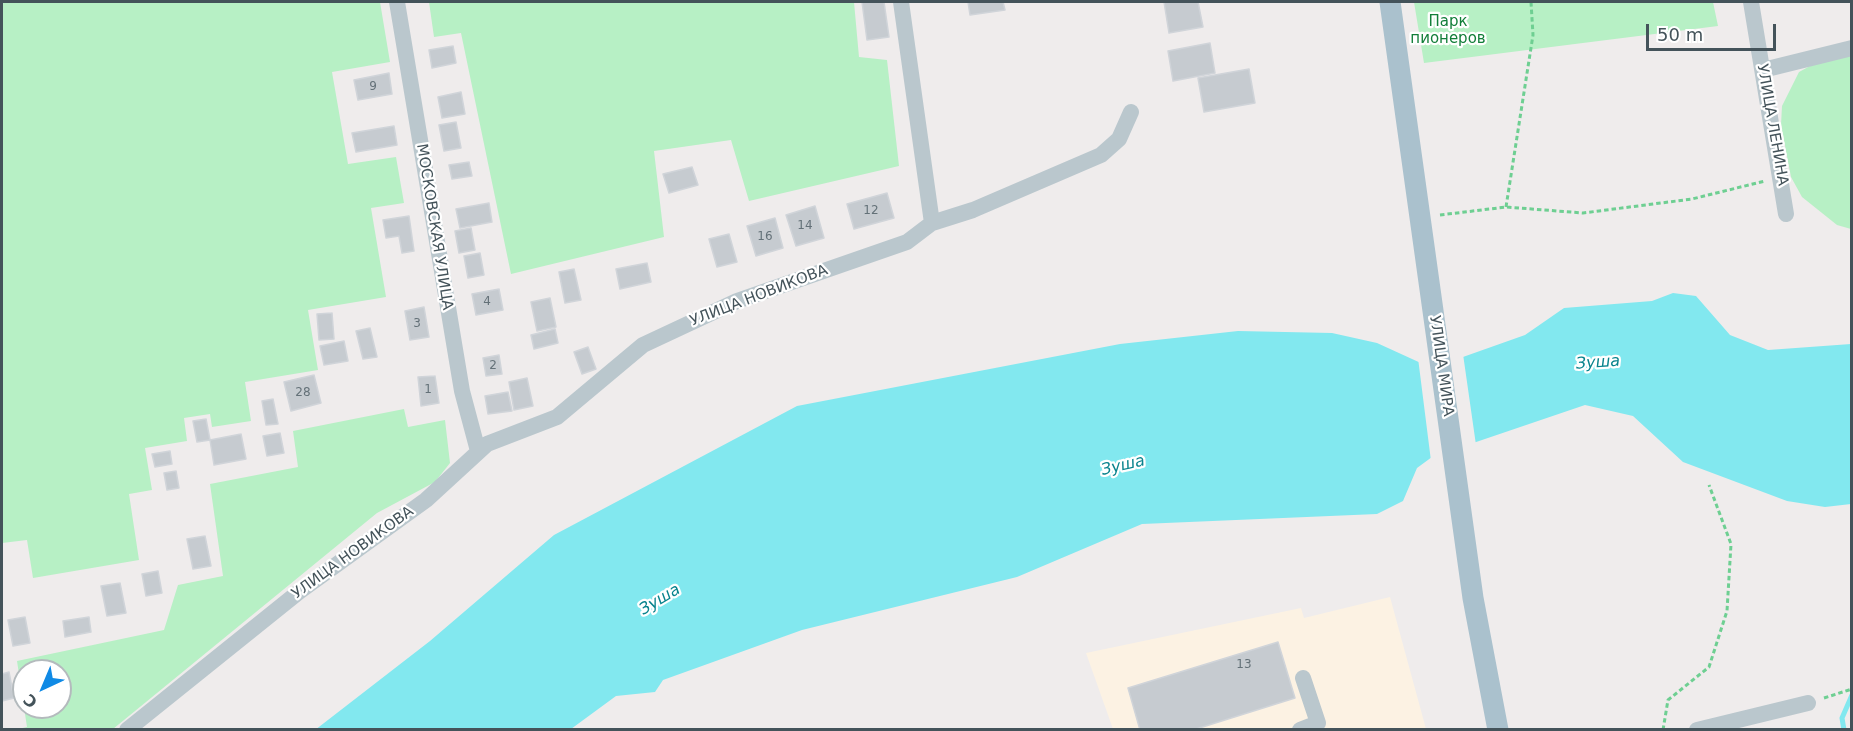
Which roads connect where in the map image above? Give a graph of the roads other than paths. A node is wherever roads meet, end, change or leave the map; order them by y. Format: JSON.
{"nodes":[{"id":1,"x":397,"y":2,"type":"edge"},
{"id":2,"x":901,"y":2,"type":"edge"},
{"id":3,"x":1390,"y":2,"type":"edge"},
{"id":4,"x":1751,"y":2,"type":"edge"},
{"id":5,"x":1851,"y":48,"type":"edge"},
{"id":6,"x":1763,"y":70,"type":"junction"},
{"id":7,"x":1131,"y":112,"type":"dead end"},
{"id":8,"x":1786,"y":214,"type":"dead end"},
{"id":9,"x":932,"y":223,"type":"junction"},
{"id":10,"x":478,"y":452,"type":"junction"},
{"id":11,"x":1303,"y":678,"type":"dead end"},
{"id":12,"x":1808,"y":703,"type":"road end"},
{"id":13,"x":127,"y":729,"type":"edge"},
{"id":14,"x":1300,"y":729,"type":"edge"},
{"id":15,"x":1498,"y":729,"type":"edge"},
{"id":16,"x":1697,"y":729,"type":"edge"}],
"edges":[{"from":1,"to":10,"type":"street","name":"МОСКОВСКАЯ УЛИЦА"},
{"from":2,"to":9,"type":"street"},
{"from":3,"to":15,"type":"main road","name":"УЛИЦА МИРА"},
{"from":4,"to":6,"type":"street","name":"УЛИЦА ЛЕНИНА"},
{"from":5,"to":6,"type":"street"},
{"from":6,"to":8,"type":"street","name":"УЛИЦА ЛЕНИНА"},
{"from":7,"to":9,"type":"street","name":"УЛИЦА НОВИКОВА"},
{"from":9,"to":10,"type":"street","name":"УЛИЦА НОВИКОВА"},
{"from":10,"to":13,"type":"street","name":"УЛИЦА НОВИКОВА"},
{"from":11,"to":14,"type":"street"},
{"from":12,"to":16,"type":"street"}]}
